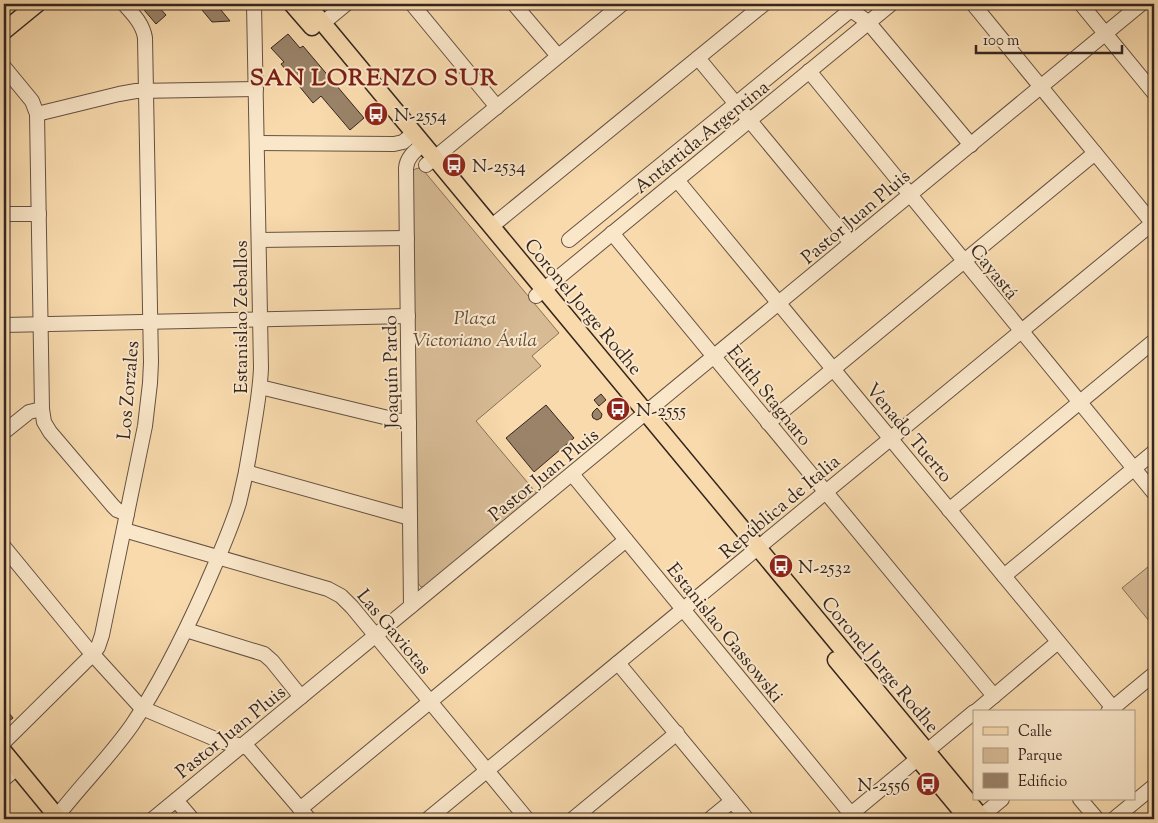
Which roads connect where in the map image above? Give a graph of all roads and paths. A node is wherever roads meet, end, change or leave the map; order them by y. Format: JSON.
{"nodes":[{"id":1,"x":37,"y":4,"type":"edge"},
{"id":2,"x":124,"y":4,"type":"edge"},
{"id":3,"x":254,"y":4,"type":"edge"},
{"id":4,"x":292,"y":4,"type":"edge"},
{"id":5,"x":307,"y":4,"type":"edge"},
{"id":6,"x":346,"y":4,"type":"edge"},
{"id":7,"x":412,"y":4,"type":"edge"},
{"id":8,"x":514,"y":4,"type":"edge"},
{"id":9,"x":620,"y":4,"type":"edge"},
{"id":10,"x":764,"y":4,"type":"edge"},
{"id":11,"x":891,"y":4,"type":"edge"},
{"id":12,"x":973,"y":4,"type":"edge"},
{"id":13,"x":1080,"y":4,"type":"edge"},
{"id":14,"x":1141,"y":4,"type":"edge"},
{"id":15,"x":852,"y":6,"type":"edge"},
{"id":16,"x":868,"y":22,"type":"junction"},
{"id":17,"x":323,"y":23,"type":"junction"},
{"id":18,"x":4,"y":31,"type":"edge"},
{"id":19,"x":1105,"y":34,"type":"junction"},
{"id":20,"x":558,"y":56,"type":"junction"},
{"id":21,"x":698,"y":58,"type":"junction"},
{"id":22,"x":4,"y":67,"type":"edge"},
{"id":23,"x":809,"y":71,"type":"junction"},
{"id":24,"x":1041,"y":87,"type":"junction"},
{"id":25,"x":256,"y":89,"type":"junction"},
{"id":26,"x":146,"y":90,"type":"junction"},
{"id":27,"x":1154,"y":93,"type":"edge"},
{"id":28,"x":736,"y":104,"type":"junction"},
{"id":29,"x":497,"y":107,"type":"junction"},
{"id":30,"x":37,"y":114,"type":"junction"},
{"id":31,"x":750,"y":120,"type":"junction"},
{"id":32,"x":414,"y":142,"type":"junction"},
{"id":33,"x":257,"y":143,"type":"junction"},
{"id":34,"x":970,"y":145,"type":"junction"},
{"id":35,"x":1095,"y":153,"type":"junction"},
{"id":36,"x":430,"y":161,"type":"junction"},
{"id":37,"x":677,"y":180,"type":"junction"},
{"id":38,"x":910,"y":195,"type":"junction"},
{"id":39,"x":4,"y":214,"type":"edge"},
{"id":40,"x":39,"y":214,"type":"junction"},
{"id":41,"x":1154,"y":223,"type":"edge"},
{"id":42,"x":492,"y":226,"type":"junction"},
{"id":43,"x":612,"y":233,"type":"junction"},
{"id":44,"x":407,"y":238,"type":"junction"},
{"id":45,"x":260,"y":240,"type":"junction"},
{"id":46,"x":569,"y":240,"type":"dead end"},
{"id":47,"x":851,"y":244,"type":"junction"},
{"id":48,"x":964,"y":262,"type":"junction"},
{"id":49,"x":540,"y":293,"type":"junction"},
{"id":50,"x":779,"y":303,"type":"junction"},
{"id":51,"x":408,"y":316,"type":"junction"},
{"id":52,"x":261,"y":320,"type":"junction"},
{"id":53,"x":150,"y":322,"type":"junction"},
{"id":54,"x":41,"y":325,"type":"junction"},
{"id":55,"x":4,"y":326,"type":"edge"},
{"id":56,"x":1021,"y":331,"type":"junction"},
{"id":57,"x":1154,"y":341,"type":"edge"},
{"id":58,"x":714,"y":357,"type":"junction"},
{"id":59,"x":834,"y":369,"type":"junction"},
{"id":60,"x":260,"y":387,"type":"junction"},
{"id":61,"x":1080,"y":402,"type":"junction"},
{"id":62,"x":42,"y":409,"type":"junction"},
{"id":63,"x":642,"y":416,"type":"junction"},
{"id":64,"x":409,"y":423,"type":"junction"},
{"id":65,"x":768,"y":423,"type":"junction"},
{"id":66,"x":4,"y":432,"type":"edge"},
{"id":67,"x":891,"y":438,"type":"junction"},
{"id":68,"x":1154,"y":452,"type":"edge"},
{"id":69,"x":1134,"y":468,"type":"junction"},
{"id":70,"x":246,"y":472,"type":"junction"},
{"id":71,"x":572,"y":474,"type":"junction"},
{"id":72,"x":826,"y":492,"type":"junction"},
{"id":73,"x":1154,"y":493,"type":"edge"},
{"id":74,"x":949,"y":510,"type":"junction"},
{"id":75,"x":127,"y":514,"type":"junction"},
{"id":76,"x":410,"y":518,"type":"junction"},
{"id":77,"x":124,"y":530,"type":"junction"},
{"id":78,"x":626,"y":540,"type":"junction"},
{"id":79,"x":4,"y":546,"type":"edge"},
{"id":80,"x":754,"y":551,"type":"junction"},
{"id":81,"x":217,"y":558,"type":"junction"},
{"id":82,"x":1004,"y":576,"type":"junction"},
{"id":83,"x":411,"y":606,"type":"junction"},
{"id":84,"x":683,"y":609,"type":"junction"},
{"id":85,"x":186,"y":630,"type":"junction"},
{"id":86,"x":376,"y":636,"type":"junction"},
{"id":87,"x":1058,"y":642,"type":"junction"},
{"id":88,"x":93,"y":654,"type":"junction"},
{"id":89,"x":618,"y":663,"type":"junction"},
{"id":90,"x":1154,"y":674,"type":"edge"},
{"id":91,"x":994,"y":696,"type":"junction"},
{"id":92,"x":301,"y":697,"type":"junction"},
{"id":93,"x":430,"y":702,"type":"junction"},
{"id":94,"x":143,"y":708,"type":"junction"},
{"id":95,"x":976,"y":710,"type":"edge"},
{"id":96,"x":1110,"y":710,"type":"edge"},
{"id":97,"x":973,"y":713,"type":"edge"},
{"id":98,"x":677,"y":733,"type":"junction"},
{"id":99,"x":4,"y":742,"type":"edge"},
{"id":100,"x":242,"y":746,"type":"junction"},
{"id":101,"x":4,"y":752,"type":"edge"},
{"id":102,"x":922,"y":755,"type":"junction"},
{"id":103,"x":17,"y":768,"type":"junction"},
{"id":104,"x":487,"y":771,"type":"junction"},
{"id":105,"x":4,"y":779,"type":"edge"},
{"id":106,"x":1154,"y":786,"type":"edge"},
{"id":107,"x":176,"y":800,"type":"junction"},
{"id":108,"x":1001,"y":800,"type":"edge"},
{"id":109,"x":1081,"y":800,"type":"edge"},
{"id":110,"x":732,"y":801,"type":"junction"},
{"id":111,"x":304,"y":814,"type":"edge"},
{"id":112,"x":848,"y":817,"type":"edge"},
{"id":113,"x":57,"y":818,"type":"edge"},
{"id":114,"x":153,"y":819,"type":"edge"},
{"id":115,"x":192,"y":819,"type":"edge"},
{"id":116,"x":428,"y":819,"type":"edge"},
{"id":117,"x":527,"y":819,"type":"edge"},
{"id":118,"x":572,"y":819,"type":"edge"},
{"id":119,"x":710,"y":819,"type":"edge"},
{"id":120,"x":747,"y":819,"type":"edge"},
{"id":121,"x":977,"y":819,"type":"edge"},
{"id":122,"x":1097,"y":819,"type":"edge"},
{"id":123,"x":1114,"y":819,"type":"edge"}],
"edges":[{"from":1,"to":18,"type":"main road"},
{"from":2,"to":26,"type":"street","name":"Los Zorzales"},
{"from":3,"to":25,"type":"street","name":"Estanislao Zeballos"},
{"from":4,"to":32,"type":"main road","name":"Coronel Jorge Rodhe"},
{"from":5,"to":17,"type":"main road","name":"Coronel Jorge Rodhe"},
{"from":6,"to":17,"type":"street"},
{"from":7,"to":29,"type":"street"},
{"from":8,"to":20,"type":"street"},
{"from":9,"to":20,"type":"street"},
{"from":10,"to":21,"type":"street"},
{"from":11,"to":16,"type":"street","name":"Antártida Argentina"},
{"from":12,"to":24,"type":"street"},
{"from":13,"to":19,"type":"street"},
{"from":14,"to":19,"type":"street","name":"Pastor Juan Pluis"},
{"from":15,"to":16,"type":"street"},
{"from":15,"to":28,"type":"street"},
{"from":16,"to":23,"type":"street","name":"Antártida Argentina"},
{"from":16,"to":34,"type":"street"},
{"from":17,"to":32,"type":"main road","name":"Coronel Jorge Rodhe"},
{"from":19,"to":24,"type":"street","name":"Pastor Juan Pluis"},
{"from":19,"to":27,"type":"street"},
{"from":20,"to":29,"type":"street"},
{"from":21,"to":28,"type":"street"},
{"from":21,"to":42,"type":"street"},
{"from":22,"to":30,"type":"street"},
{"from":23,"to":31,"type":"street","name":"Antártida Argentina"},
{"from":23,"to":38,"type":"street","name":"Cayastá"},
{"from":24,"to":34,"type":"street","name":"Pastor Juan Pluis"},
{"from":24,"to":35,"type":"street"},
{"from":25,"to":26,"type":"street"},
{"from":25,"to":33,"type":"street","name":"Estanislao Zeballos"},
{"from":26,"to":30,"type":"street"},
{"from":26,"to":53,"type":"street","name":"Los Zorzales"},
{"from":28,"to":31,"type":"street"},
{"from":28,"to":46,"type":"street"},
{"from":29,"to":36,"type":"street"},
{"from":30,"to":40,"type":"street"},
{"from":31,"to":37,"type":"street","name":"Antártida Argentina"},
{"from":31,"to":47,"type":"street"},
{"from":32,"to":33,"type":"street"},
{"from":32,"to":36,"type":"main road","name":"Coronel Jorge Rodhe"},
{"from":32,"to":44,"type":"street","name":"Joaquín Pardo"},
{"from":33,"to":45,"type":"street","name":"Estanislao Zeballos"},
{"from":34,"to":38,"type":"street","name":"Pastor Juan Pluis"},
{"from":35,"to":41,"type":"street"},
{"from":35,"to":48,"type":"street"},
{"from":36,"to":42,"type":"main road","name":"Coronel Jorge Rodhe"},
{"from":36,"to":49,"type":"main road","name":"Coronel Jorge Rodhe"},
{"from":37,"to":43,"type":"street","name":"Antártida Argentina"},
{"from":37,"to":50,"type":"street","name":"Venado Tuerto"},
{"from":38,"to":47,"type":"street","name":"Pastor Juan Pluis"},
{"from":38,"to":48,"type":"street","name":"Cayastá"},
{"from":39,"to":40,"type":"street"},
{"from":40,"to":54,"type":"street"},
{"from":41,"to":56,"type":"street","name":"República de Italia"},
{"from":42,"to":49,"type":"main road","name":"Coronel Jorge Rodhe"},
{"from":43,"to":49,"type":"street","name":"Antártida Argentina"},
{"from":43,"to":58,"type":"street","name":"Edith Stagnaro"},
{"from":44,"to":45,"type":"street"},
{"from":44,"to":51,"type":"street","name":"Joaquín Pardo"},
{"from":45,"to":52,"type":"street","name":"Estanislao Zeballos"},
{"from":47,"to":50,"type":"street","name":"Pastor Juan Pluis"},
{"from":48,"to":56,"type":"street","name":"Cayastá"},
{"from":48,"to":59,"type":"street"},
{"from":49,"to":63,"type":"main road","name":"Coronel Jorge Rodhe"},
{"from":50,"to":58,"type":"street","name":"Pastor Juan Pluis"},
{"from":50,"to":59,"type":"street","name":"Venado Tuerto"},
{"from":51,"to":52,"type":"street"},
{"from":51,"to":64,"type":"street","name":"Joaquín Pardo"},
{"from":52,"to":53,"type":"street"},
{"from":52,"to":60,"type":"street","name":"Estanislao Zeballos"},
{"from":53,"to":54,"type":"street"},
{"from":53,"to":75,"type":"street","name":"Los Zorzales"},
{"from":54,"to":55,"type":"street"},
{"from":54,"to":62,"type":"street"},
{"from":56,"to":61,"type":"street","name":"Cayastá"},
{"from":56,"to":67,"type":"street","name":"República de Italia"},
{"from":57,"to":61,"type":"street"},
{"from":58,"to":63,"type":"street","name":"Pastor Juan Pluis"},
{"from":58,"to":65,"type":"street","name":"Edith Stagnaro"},
{"from":59,"to":65,"type":"street"},
{"from":59,"to":67,"type":"street","name":"Venado Tuerto"},
{"from":60,"to":64,"type":"street"},
{"from":60,"to":70,"type":"street","name":"Estanislao Zeballos"},
{"from":61,"to":69,"type":"street","name":"Cayastá"},
{"from":61,"to":74,"type":"street"},
{"from":62,"to":66,"type":"street"},
{"from":62,"to":75,"type":"street"},
{"from":63,"to":71,"type":"street","name":"Pastor Juan Pluis"},
{"from":63,"to":80,"type":"main road","name":"Coronel Jorge Rodhe"},
{"from":64,"to":76,"type":"street","name":"Joaquín Pardo"},
{"from":65,"to":72,"type":"street","name":"Edith Stagnaro"},
{"from":67,"to":72,"type":"street","name":"República de Italia"},
{"from":67,"to":74,"type":"street","name":"Venado Tuerto"},
{"from":68,"to":69,"type":"street"},
{"from":69,"to":73,"type":"street","name":"Cayastá"},
{"from":69,"to":82,"type":"street"},
{"from":70,"to":76,"type":"street"},
{"from":70,"to":81,"type":"street","name":"Estanislao Zeballos"},
{"from":71,"to":78,"type":"street","name":"Estanislao Gassowski"},
{"from":71,"to":83,"type":"street","name":"Pastor Juan Pluis"},
{"from":72,"to":80,"type":"street","name":"República de Italia"},
{"from":72,"to":91,"type":"street","name":"Edith Stagnaro"},
{"from":74,"to":82,"type":"street","name":"Venado Tuerto"},
{"from":75,"to":77,"type":"street","name":"Los Zorzales"},
{"from":76,"to":83,"type":"street","name":"Joaquín Pardo"},
{"from":77,"to":81,"type":"street","name":"Las Gaviotas"},
{"from":77,"to":88,"type":"street","name":"Los Zorzales"},
{"from":78,"to":84,"type":"street","name":"Estanislao Gassowski"},
{"from":78,"to":93,"type":"street"},
{"from":79,"to":88,"type":"street"},
{"from":80,"to":84,"type":"street","name":"República de Italia"},
{"from":80,"to":102,"type":"main road","name":"Coronel Jorge Rodhe"},
{"from":81,"to":85,"type":"street","name":"Estanislao Zeballos"},
{"from":81,"to":86,"type":"street","name":"Las Gaviotas"},
{"from":82,"to":87,"type":"street","name":"Venado Tuerto"},
{"from":83,"to":86,"type":"street","name":"Pastor Juan Pluis"},
{"from":84,"to":89,"type":"street","name":"República de Italia"},
{"from":84,"to":112,"type":"street","name":"Estanislao Gassowski"},
{"from":85,"to":92,"type":"street"},
{"from":85,"to":94,"type":"street","name":"Estanislao Zeballos"},
{"from":86,"to":92,"type":"street","name":"Pastor Juan Pluis"},
{"from":86,"to":93,"type":"street","name":"Las Gaviotas"},
{"from":87,"to":91,"type":"street"},
{"from":87,"to":96,"type":"street","name":"Venado Tuerto"},
{"from":88,"to":94,"type":"street"},
{"from":88,"to":99,"type":"street","name":"Los Zorzales"},
{"from":89,"to":98,"type":"street"},
{"from":89,"to":104,"type":"street","name":"República de Italia"},
{"from":90,"to":96,"type":"street"},
{"from":91,"to":95,"type":"street"},
{"from":92,"to":100,"type":"street","name":"Pastor Juan Pluis"},
{"from":93,"to":104,"type":"street","name":"Las Gaviotas"},
{"from":93,"to":111,"type":"street"},
{"from":94,"to":100,"type":"street"},
{"from":94,"to":113,"type":"street","name":"Estanislao Zeballos"},
{"from":97,"to":102,"type":"street"},
{"from":98,"to":110,"type":"street"},
{"from":98,"to":118,"type":"street"},
{"from":100,"to":107,"type":"street","name":"Pastor Juan Pluis"},
{"from":100,"to":111,"type":"street"},
{"from":101,"to":103,"type":"main road"},
{"from":102,"to":112,"type":"street"},
{"from":102,"to":121,"type":"main road","name":"Coronel Jorge Rodhe"},
{"from":103,"to":105,"type":"street"},
{"from":103,"to":113,"type":"main road"},
{"from":104,"to":116,"type":"street","name":"República de Italia"},
{"from":104,"to":117,"type":"street","name":"Las Gaviotas"},
{"from":106,"to":123,"type":"street"},
{"from":107,"to":114,"type":"street","name":"Pastor Juan Pluis"},
{"from":107,"to":115,"type":"street"},
{"from":108,"to":121,"type":"street"},
{"from":109,"to":122,"type":"street"},
{"from":110,"to":119,"type":"street"},
{"from":110,"to":120,"type":"street"}]}
